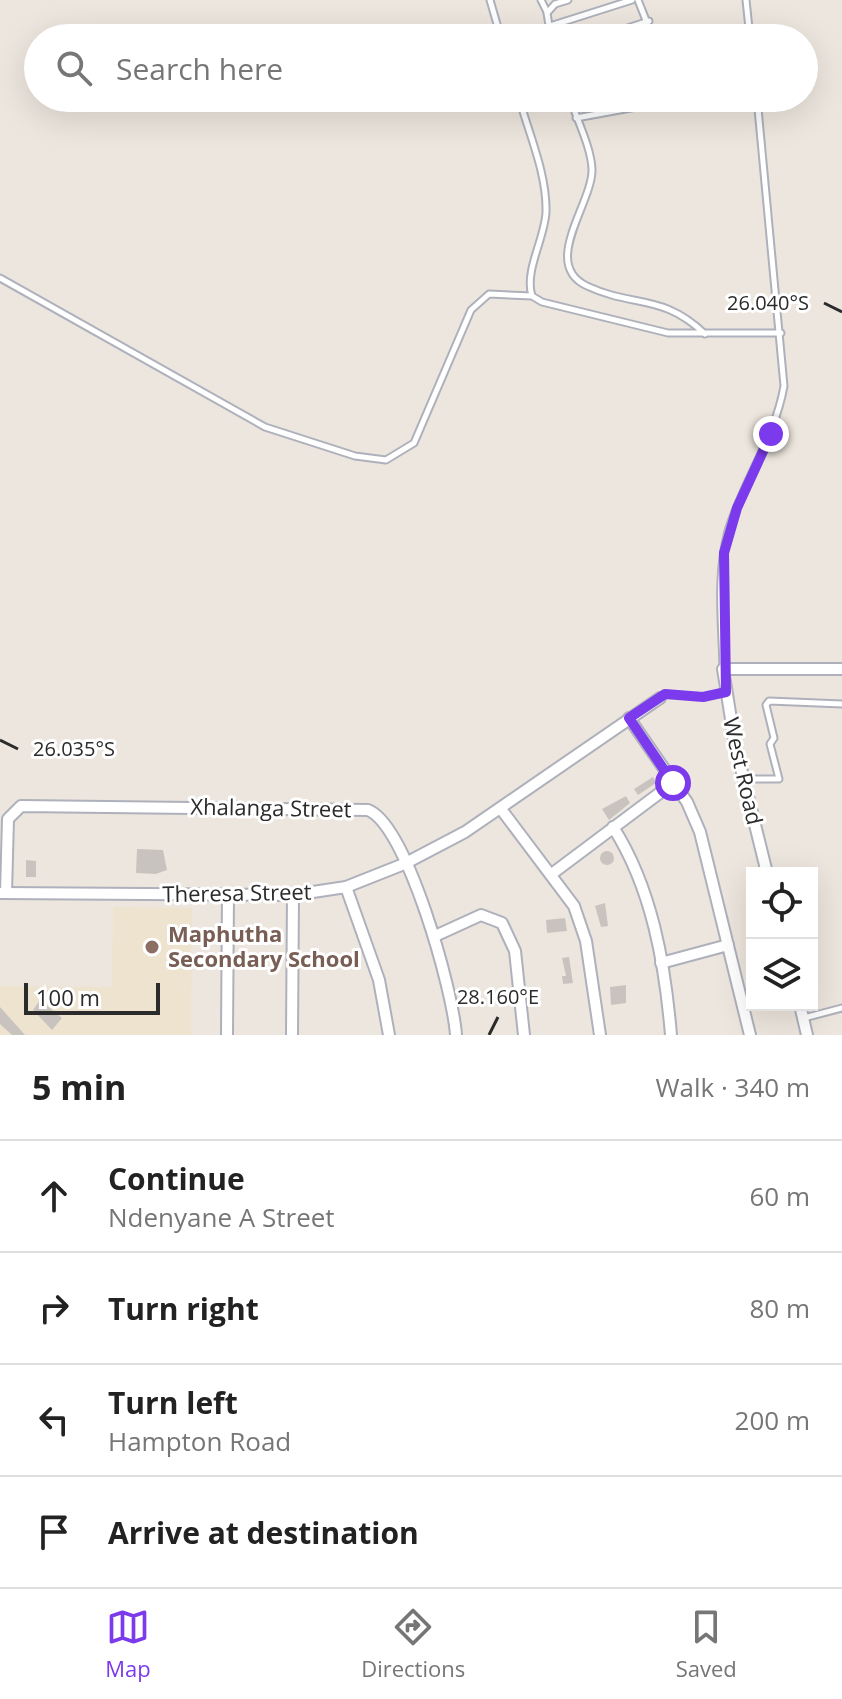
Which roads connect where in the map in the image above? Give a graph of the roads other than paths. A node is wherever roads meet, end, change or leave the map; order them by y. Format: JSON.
{"nodes":[{"id":1,"x":490,"y":0,"type":"edge"},
{"id":2,"x":541,"y":0,"type":"edge"},
{"id":3,"x":568,"y":0,"type":"edge"},
{"id":4,"x":632,"y":0,"type":"edge"},
{"id":5,"x":638,"y":0,"type":"edge"},
{"id":6,"x":746,"y":0,"type":"edge"},
{"id":7,"x":547,"y":13,"type":"junction"},
{"id":8,"x":649,"y":21,"type":"junction"},
{"id":9,"x":497,"y":24,"type":"edge"},
{"id":10,"x":547,"y":24,"type":"edge"},
{"id":11,"x":556,"y":24,"type":"edge"},
{"id":12,"x":640,"y":24,"type":"edge"},
{"id":13,"x":650,"y":24,"type":"edge"},
{"id":14,"x":749,"y":24,"type":"edge"},
{"id":15,"x":523,"y":112,"type":"edge"},
{"id":16,"x":574,"y":112,"type":"edge"},
{"id":17,"x":609,"y":112,"type":"edge"},
{"id":18,"x":758,"y":112,"type":"edge"},
{"id":19,"x":576,"y":118,"type":"junction"},
{"id":20,"x":0,"y":278,"type":"edge"},
{"id":21,"x":532,"y":296,"type":"junction"},
{"id":22,"x":781,"y":333,"type":"junction"},
{"id":23,"x":705,"y":334,"type":"junction"},
{"id":24,"x":723,"y":669,"type":"junction"},
{"id":25,"x":842,"y":669,"type":"edge"},
{"id":26,"x":660,"y":698,"type":"road end"},
{"id":27,"x":842,"y":704,"type":"edge"},
{"id":28,"x":629,"y":718,"type":"junction"},
{"id":29,"x":744,"y":779,"type":"junction"},
{"id":30,"x":673,"y":783,"type":"junction"},
{"id":31,"x":501,"y":809,"type":"junction"},
{"id":32,"x":613,"y":827,"type":"junction"},
{"id":33,"x":404,"y":864,"type":"junction"},
{"id":34,"x":766,"y":867,"type":"edge"},
{"id":35,"x":553,"y":873,"type":"junction"},
{"id":36,"x":346,"y":887,"type":"junction"},
{"id":37,"x":3,"y":893,"type":"edge"},
{"id":38,"x":228,"y":895,"type":"junction"},
{"id":39,"x":293,"y":895,"type":"junction"},
{"id":40,"x":435,"y":936,"type":"junction"},
{"id":41,"x":728,"y":945,"type":"junction"},
{"id":42,"x":661,"y":963,"type":"junction"},
{"id":43,"x":842,"y":1008,"type":"edge"},
{"id":44,"x":801,"y":1011,"type":"edge"},
{"id":45,"x":803,"y":1018,"type":"junction"},
{"id":46,"x":227,"y":1035,"type":"edge"},
{"id":47,"x":292,"y":1035,"type":"edge"},
{"id":48,"x":389,"y":1035,"type":"edge"},
{"id":49,"x":456,"y":1035,"type":"edge"},
{"id":50,"x":524,"y":1035,"type":"edge"},
{"id":51,"x":600,"y":1035,"type":"edge"},
{"id":52,"x":671,"y":1035,"type":"edge"},
{"id":53,"x":750,"y":1035,"type":"edge"},
{"id":54,"x":807,"y":1035,"type":"edge"}],
"edges":[{"from":1,"to":9,"type":"lane"},
{"from":2,"to":7,"type":"lane"},
{"from":3,"to":7,"type":"lane"},
{"from":4,"to":11,"type":"lane"},
{"from":5,"to":8,"type":"lane"},
{"from":6,"to":14,"type":"lane"},
{"from":7,"to":10,"type":"lane"},
{"from":8,"to":12,"type":"lane"},
{"from":8,"to":13,"type":"lane"},
{"from":15,"to":21,"type":"lane"},
{"from":16,"to":19,"type":"lane"},
{"from":17,"to":19,"type":"lane"},
{"from":18,"to":22,"type":"lane"},
{"from":19,"to":23,"type":"lane"},
{"from":20,"to":21,"type":"lane"},
{"from":21,"to":23,"type":"lane"},
{"from":22,"to":23,"type":"lane"},
{"from":22,"to":24,"type":"lane"},
{"from":24,"to":25,"type":"street"},
{"from":24,"to":29,"type":"street","name":"West Road"},
{"from":26,"to":28,"type":"street","name":"Theresa Street"},
{"from":27,"to":29,"type":"lane"},
{"from":28,"to":30,"type":"street"},
{"from":28,"to":31,"type":"street","name":"Theresa Street"},
{"from":29,"to":34,"type":"street","name":"West Road"},
{"from":30,"to":32,"type":"street"},
{"from":30,"to":41,"type":"street"},
{"from":31,"to":33,"type":"street","name":"Theresa Street"},
{"from":31,"to":35,"type":"street"},
{"from":32,"to":35,"type":"street"},
{"from":32,"to":42,"type":"street"},
{"from":33,"to":36,"type":"street","name":"Theresa Street"},
{"from":33,"to":37,"type":"street","name":"Xhalanga Street"},
{"from":33,"to":40,"type":"street","name":"Xhalanga Street"},
{"from":35,"to":51,"type":"street"},
{"from":36,"to":39,"type":"street","name":"Theresa Street"},
{"from":36,"to":48,"type":"street"},
{"from":37,"to":38,"type":"street","name":"Theresa Street"},
{"from":38,"to":39,"type":"street","name":"Theresa Street"},
{"from":38,"to":46,"type":"street"},
{"from":39,"to":47,"type":"street"},
{"from":40,"to":49,"type":"street","name":"Xhalanga Street"},
{"from":40,"to":50,"type":"street"},
{"from":41,"to":42,"type":"street"},
{"from":41,"to":53,"type":"street"},
{"from":42,"to":52,"type":"street"},
{"from":43,"to":45,"type":"lane"},
{"from":44,"to":45,"type":"street"},
{"from":45,"to":54,"type":"street"}]}
